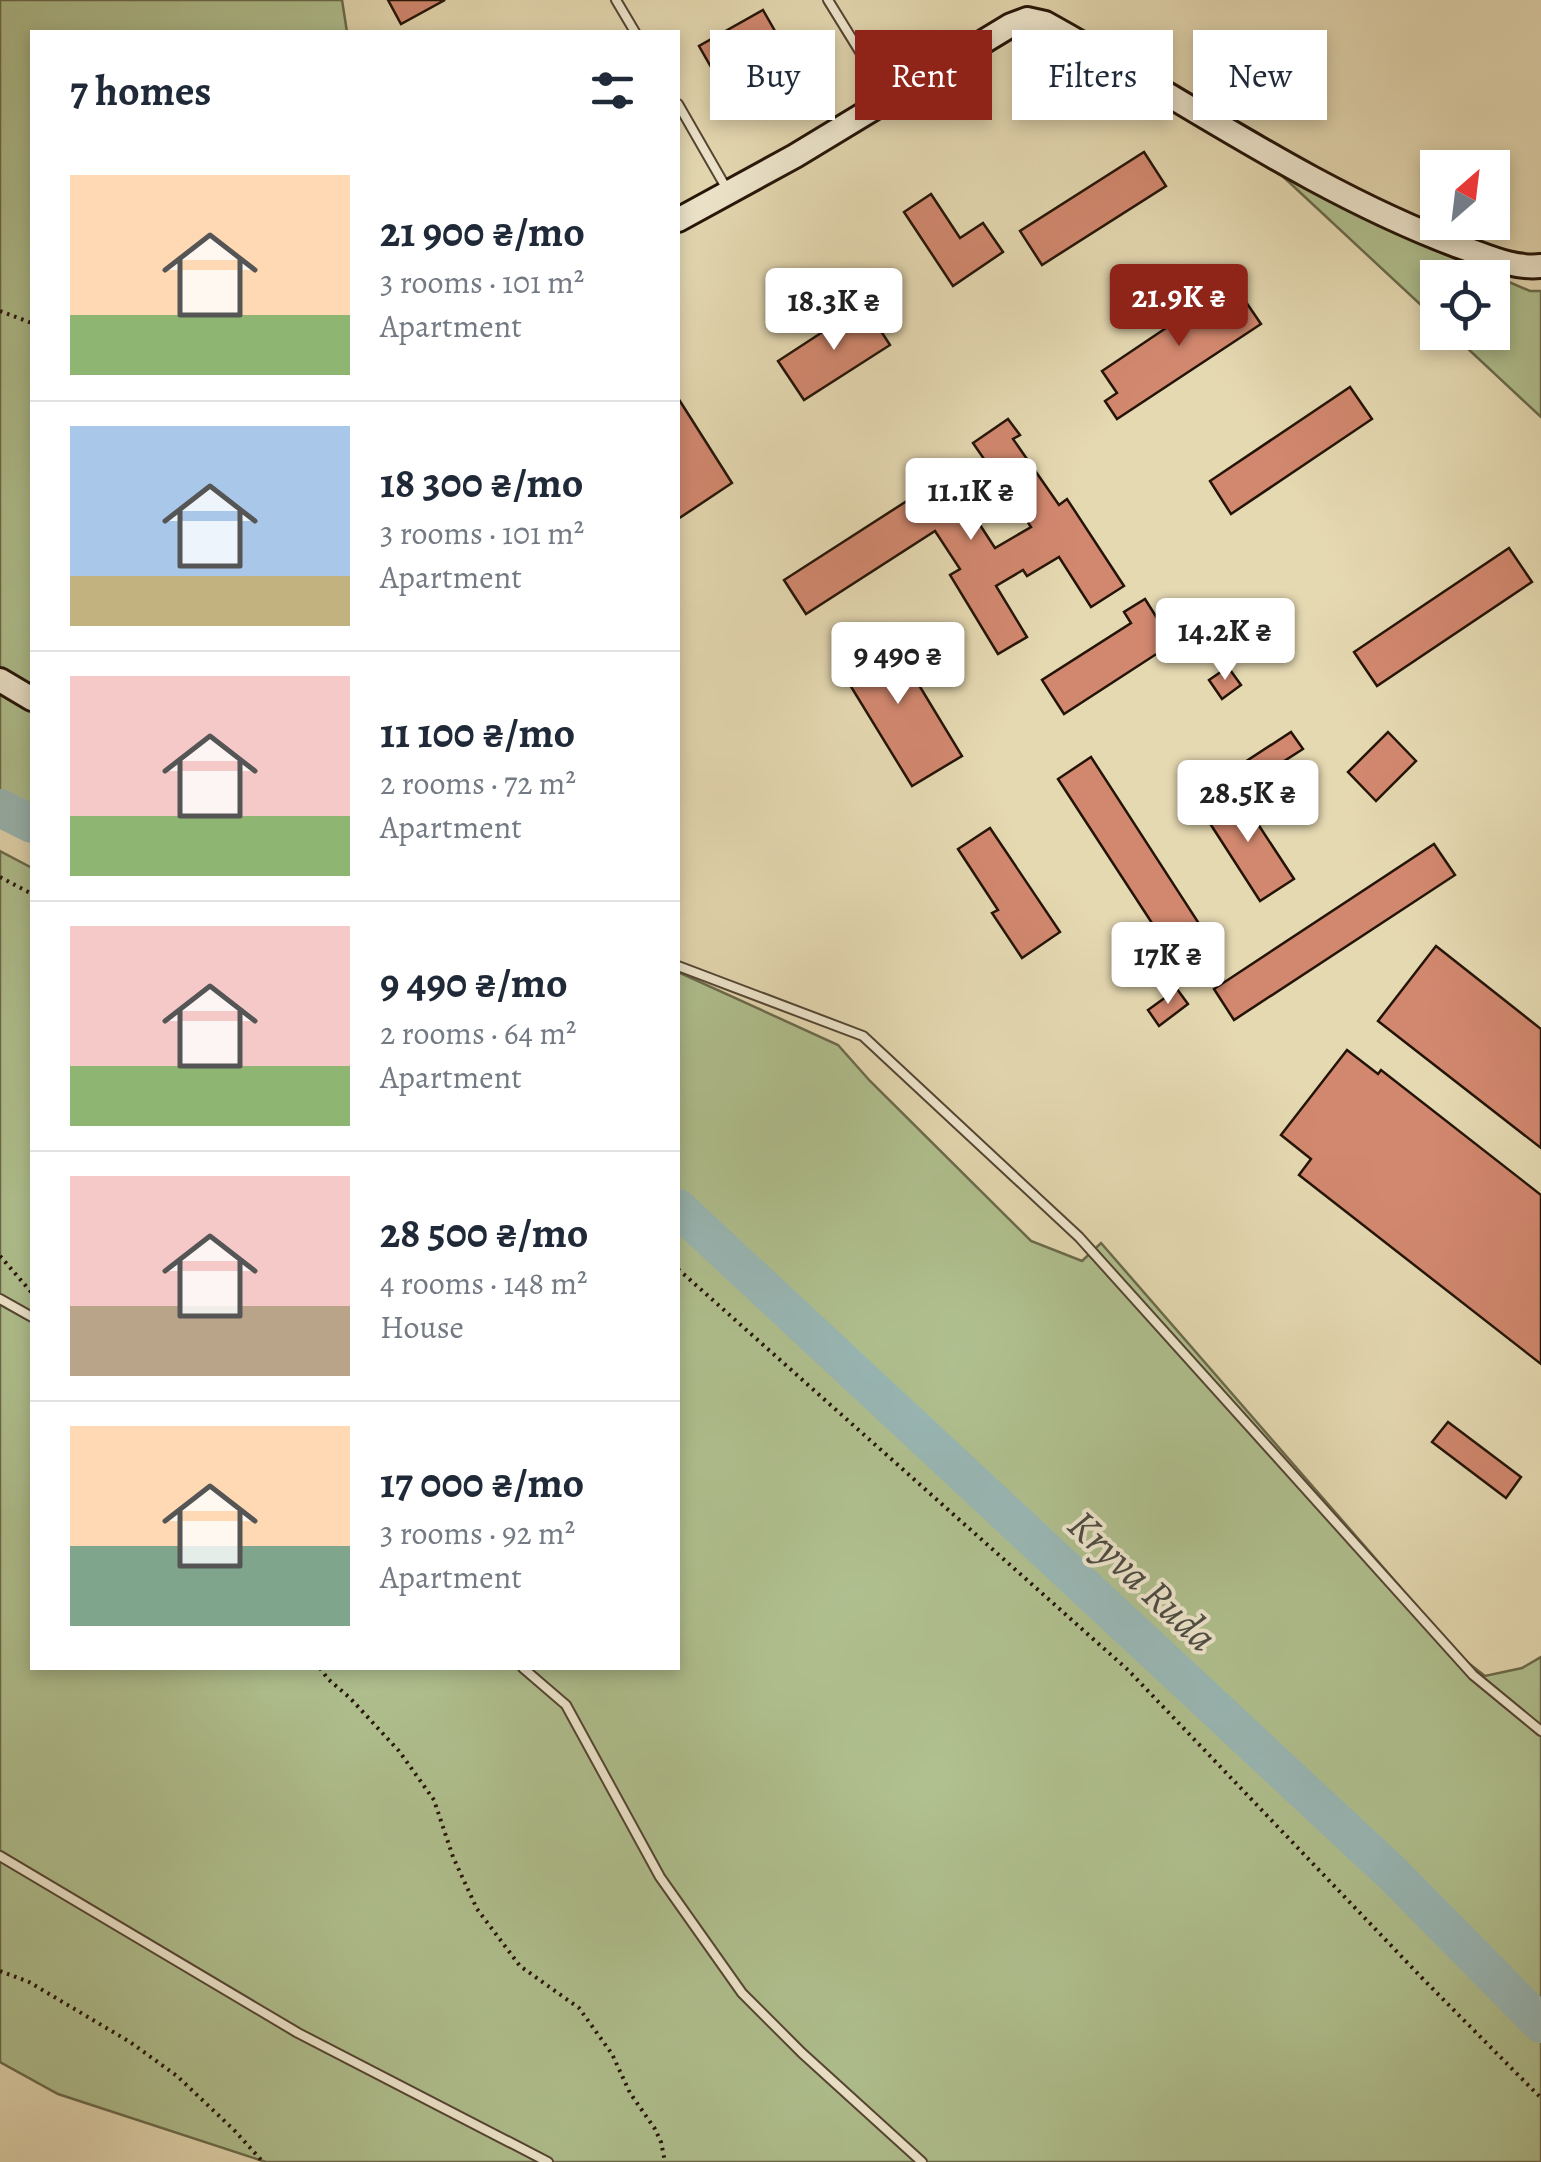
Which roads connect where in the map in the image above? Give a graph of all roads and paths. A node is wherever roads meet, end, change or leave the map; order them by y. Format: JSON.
{"nodes":[{"id":1,"x":616,"y":0,"type":"edge"},
{"id":2,"x":828,"y":0,"type":"edge"},
{"id":3,"x":635,"y":30,"type":"edge"},
{"id":4,"x":992,"y":37,"type":"edge"},
{"id":5,"x":855,"y":44,"type":"edge"},
{"id":6,"x":680,"y":107,"type":"edge"},
{"id":7,"x":855,"y":120,"type":"edge"},
{"id":8,"x":729,"y":192,"type":"junction"},
{"id":9,"x":680,"y":219,"type":"edge"},
{"id":10,"x":1541,"y":266,"type":"edge"},
{"id":11,"x":0,"y":311,"type":"edge"},
{"id":12,"x":30,"y":323,"type":"edge"},
{"id":13,"x":0,"y":680,"type":"edge"},
{"id":14,"x":30,"y":698,"type":"edge"},
{"id":15,"x":0,"y":877,"type":"edge"},
{"id":16,"x":30,"y":893,"type":"edge"},
{"id":17,"x":680,"y":967,"type":"edge"},
{"id":18,"x":0,"y":1256,"type":"edge"},
{"id":19,"x":680,"y":1270,"type":"edge"},
{"id":20,"x":30,"y":1291,"type":"edge"},
{"id":21,"x":0,"y":1299,"type":"edge"},
{"id":22,"x":30,"y":1316,"type":"edge"},
{"id":23,"x":321,"y":1670,"type":"edge"},
{"id":24,"x":525,"y":1670,"type":"edge"},
{"id":25,"x":1541,"y":1731,"type":"edge"},
{"id":26,"x":0,"y":1856,"type":"edge"},
{"id":27,"x":0,"y":1971,"type":"edge"},
{"id":28,"x":1541,"y":2098,"type":"edge"},
{"id":29,"x":263,"y":2162,"type":"edge"},
{"id":30,"x":548,"y":2162,"type":"edge"},
{"id":31,"x":666,"y":2162,"type":"edge"},
{"id":32,"x":922,"y":2162,"type":"edge"}],
"edges":[{"from":1,"to":3,"type":"lane"},
{"from":2,"to":5,"type":"lane"},
{"from":4,"to":10,"type":"street"},
{"from":6,"to":8,"type":"lane"},
{"from":7,"to":8,"type":"street"},
{"from":8,"to":9,"type":"street"},
{"from":11,"to":12,"type":"path"},
{"from":13,"to":14,"type":"street"},
{"from":15,"to":16,"type":"path"},
{"from":17,"to":25,"type":"lane"},
{"from":18,"to":20,"type":"path"},
{"from":19,"to":28,"type":"path"},
{"from":21,"to":22,"type":"lane"},
{"from":23,"to":31,"type":"path"},
{"from":24,"to":32,"type":"lane"},
{"from":26,"to":30,"type":"lane"},
{"from":27,"to":29,"type":"path"}]}
